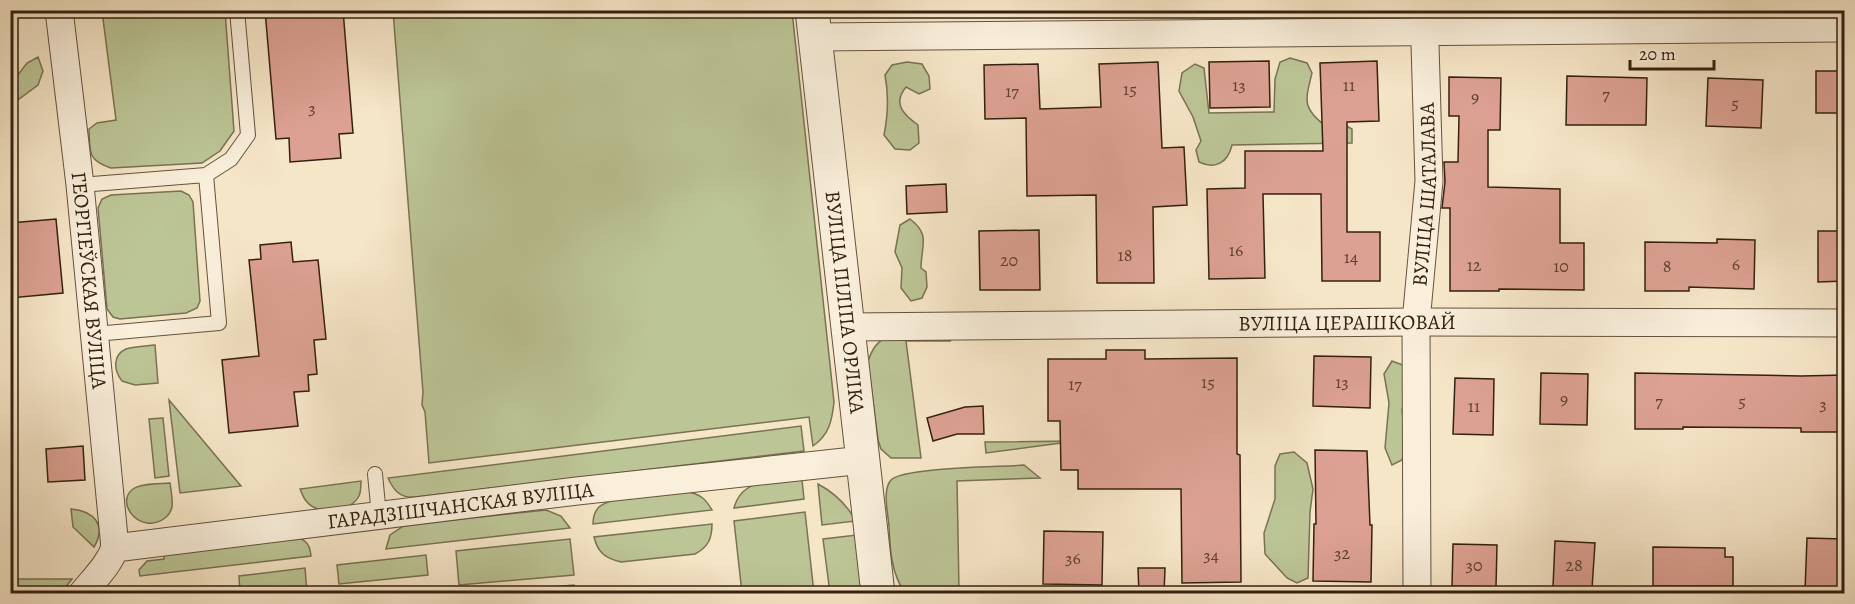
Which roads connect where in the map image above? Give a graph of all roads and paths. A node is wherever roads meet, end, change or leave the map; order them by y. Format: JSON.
{"nodes":[{"id":1,"x":59,"y":10,"type":"edge"},
{"id":2,"x":237,"y":10,"type":"edge"},
{"id":3,"x":1425,"y":21,"type":"edge"},
{"id":4,"x":814,"y":24,"type":"edge"},
{"id":5,"x":1845,"y":28,"type":"edge"},
{"id":6,"x":206,"y":175,"type":"junction"},
{"id":7,"x":80,"y":185,"type":"junction"},
{"id":8,"x":1416,"y":322,"type":"junction"},
{"id":9,"x":1845,"y":323,"type":"edge"},
{"id":10,"x":849,"y":327,"type":"junction"},
{"id":11,"x":95,"y":334,"type":"junction"},
{"id":12,"x":864,"y":460,"type":"junction"},
{"id":13,"x":375,"y":474,"type":"dead end"},
{"id":14,"x":379,"y":516,"type":"junction"},
{"id":15,"x":115,"y":548,"type":"junction"},
{"id":16,"x":82,"y":594,"type":"edge"},
{"id":17,"x":878,"y":594,"type":"edge"},
{"id":18,"x":1418,"y":594,"type":"edge"}],
"edges":[{"from":1,"to":7,"type":"street","name":"ГЕОРГІЕЎСКАЯ ВУЛІЦА"},
{"from":2,"to":6,"type":"lane"},
{"from":3,"to":4,"type":"street"},
{"from":3,"to":5,"type":"street"},
{"from":3,"to":8,"type":"street","name":"ВУЛІЦА ШАТАЛАВА"},
{"from":4,"to":10,"type":"street","name":"ВУЛІЦА ПІЛІПА ОРЛІКА"},
{"from":6,"to":7,"type":"lane"},
{"from":6,"to":11,"type":"lane"},
{"from":7,"to":11,"type":"street","name":"ГЕОРГІЕЎСКАЯ ВУЛІЦА"},
{"from":8,"to":9,"type":"street","name":"ВУЛІЦА ЦЕРАШКОВАЙ"},
{"from":8,"to":10,"type":"street","name":"ВУЛІЦА ЦЕРАШКОВАЙ"},
{"from":8,"to":18,"type":"street","name":"ВУЛІЦА ШАТАЛАВА"},
{"from":10,"to":12,"type":"street","name":"ВУЛІЦА ПІЛІПА ОРЛІКА"},
{"from":11,"to":15,"type":"street","name":"ГЕОРГІЕЎСКАЯ ВУЛІЦА"},
{"from":12,"to":14,"type":"street","name":"ГАРАДЗІШЧАНСКАЯ ВУЛІЦА"},
{"from":12,"to":17,"type":"street","name":"ВУЛІЦА ПІЛІПА ОРЛІКА"},
{"from":13,"to":14,"type":"lane"},
{"from":14,"to":15,"type":"street","name":"ГАРАДЗІШЧАНСКАЯ ВУЛІЦА"},
{"from":15,"to":16,"type":"street"}]}
